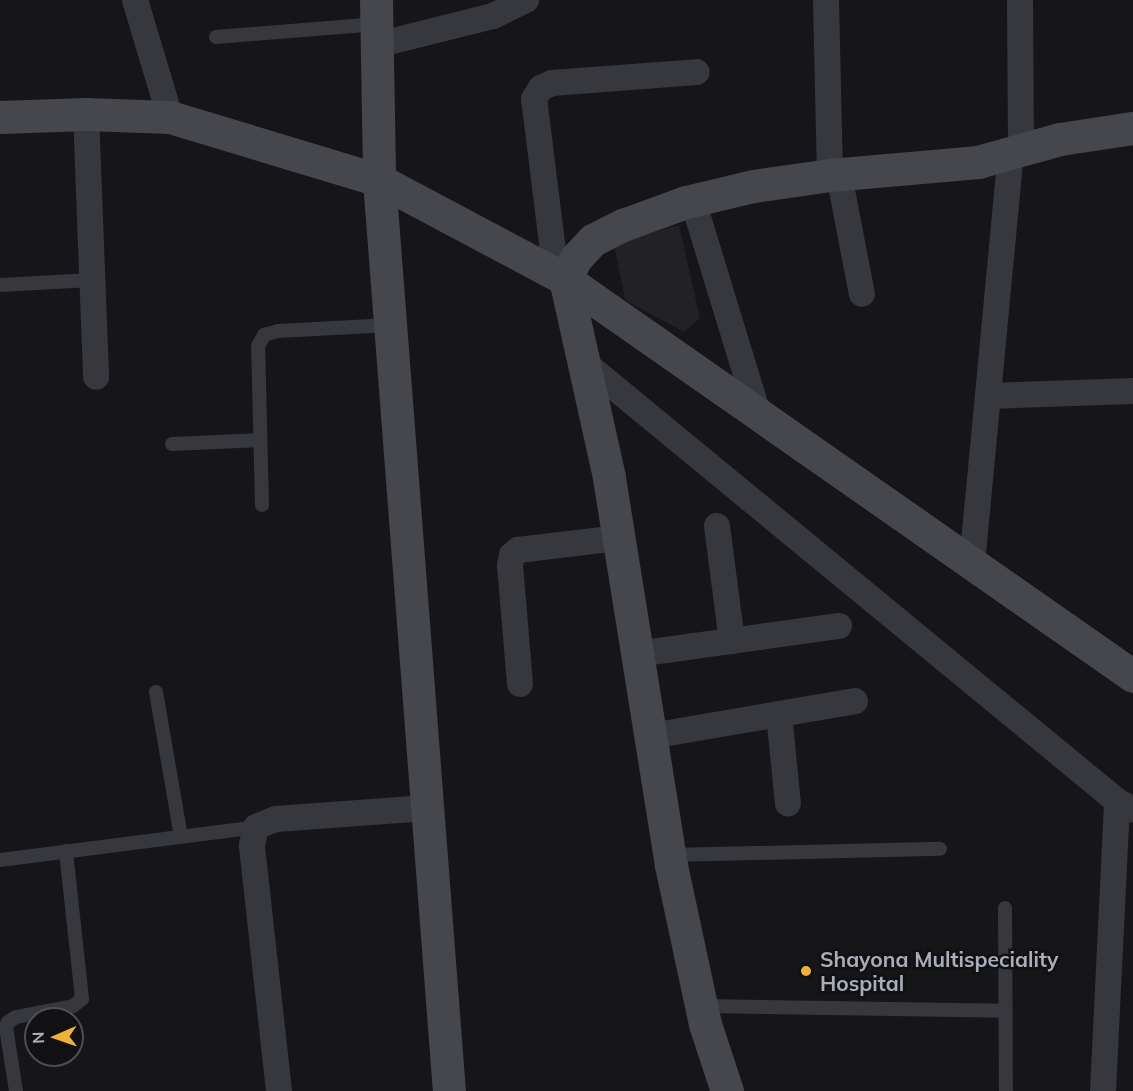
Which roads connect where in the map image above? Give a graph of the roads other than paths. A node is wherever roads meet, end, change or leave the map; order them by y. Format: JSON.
{"nodes":[{"id":1,"x":135,"y":0,"type":"edge"},
{"id":2,"x":526,"y":0,"type":"edge"},
{"id":3,"x":826,"y":0,"type":"edge"},
{"id":4,"x":1020,"y":0,"type":"edge"},
{"id":5,"x":377,"y":23,"type":"edge"},
{"id":6,"x":216,"y":37,"type":"dead end"},
{"id":7,"x":697,"y":72,"type":"dead end"},
{"id":8,"x":0,"y":95,"type":"edge"},
{"id":9,"x":86,"y":114,"type":"junction"},
{"id":10,"x":160,"y":116,"type":"junction"},
{"id":11,"x":0,"y":117,"type":"edge"},
{"id":12,"x":1133,"y":128,"type":"edge"},
{"id":13,"x":1016,"y":153,"type":"junction"},
{"id":14,"x":835,"y":175,"type":"junction"},
{"id":15,"x":379,"y":180,"type":"junction"},
{"id":16,"x":693,"y":201,"type":"junction"},
{"id":17,"x":561,"y":277,"type":"junction"},
{"id":18,"x":92,"y":280,"type":"junction"},
{"id":19,"x":0,"y":285,"type":"edge"},
{"id":20,"x":862,"y":294,"type":"dead end"},
{"id":21,"x":390,"y":325,"type":"junction"},
{"id":22,"x":586,"y":364,"type":"junction"},
{"id":23,"x":96,"y":377,"type":"dead end"},
{"id":24,"x":1133,"y":391,"type":"edge"},
{"id":25,"x":988,"y":396,"type":"junction"},
{"id":26,"x":758,"y":414,"type":"junction"},
{"id":27,"x":261,"y":440,"type":"junction"},
{"id":28,"x":172,"y":444,"type":"dead end"},
{"id":29,"x":262,"y":505,"type":"dead end"},
{"id":30,"x":717,"y":526,"type":"dead end"},
{"id":31,"x":619,"y":538,"type":"junction"},
{"id":32,"x":972,"y":564,"type":"junction"},
{"id":33,"x":840,"y":626,"type":"dead end"},
{"id":34,"x":1073,"y":635,"type":"junction"},
{"id":35,"x":732,"y":641,"type":"junction"},
{"id":36,"x":637,"y":654,"type":"junction"},
{"id":37,"x":1133,"y":654,"type":"edge"},
{"id":38,"x":1133,"y":676,"type":"edge"},
{"id":39,"x":520,"y":684,"type":"dead end"},
{"id":40,"x":156,"y":692,"type":"dead end"},
{"id":41,"x":855,"y":701,"type":"dead end"},
{"id":42,"x":779,"y":714,"type":"junction"},
{"id":43,"x":651,"y":736,"type":"junction"},
{"id":44,"x":788,"y":804,"type":"dead end"},
{"id":45,"x":1125,"y":805,"type":"edge"},
{"id":46,"x":427,"y":808,"type":"junction"},
{"id":47,"x":256,"y":827,"type":"junction"},
{"id":48,"x":181,"y":837,"type":"junction"},
{"id":49,"x":940,"y":849,"type":"dead end"},
{"id":50,"x":66,"y":851,"type":"junction"},
{"id":51,"x":669,"y":855,"type":"junction"},
{"id":52,"x":0,"y":860,"type":"edge"},
{"id":53,"x":1005,"y":908,"type":"dead end"},
{"id":54,"x":701,"y":1006,"type":"junction"},
{"id":55,"x":1005,"y":1011,"type":"junction"},
{"id":56,"x":272,"y":1090,"type":"edge"},
{"id":57,"x":16,"y":1091,"type":"edge"},
{"id":58,"x":449,"y":1091,"type":"edge"},
{"id":59,"x":727,"y":1091,"type":"edge"},
{"id":60,"x":1006,"y":1091,"type":"edge"},
{"id":61,"x":1103,"y":1091,"type":"edge"}],
"edges":[{"from":1,"to":10,"type":"street"},
{"from":2,"to":5,"type":"street"},
{"from":3,"to":14,"type":"street"},
{"from":4,"to":13,"type":"street"},
{"from":5,"to":6,"type":"lane"},
{"from":5,"to":15,"type":"street"},
{"from":7,"to":17,"type":"street"},
{"from":8,"to":10,"type":"street"},
{"from":9,"to":10,"type":"street"},
{"from":9,"to":11,"type":"street"},
{"from":9,"to":18,"type":"street"},
{"from":10,"to":15,"type":"street"},
{"from":12,"to":13,"type":"street"},
{"from":13,"to":14,"type":"street"},
{"from":13,"to":25,"type":"street"},
{"from":14,"to":16,"type":"street"},
{"from":14,"to":20,"type":"street"},
{"from":15,"to":17,"type":"street"},
{"from":15,"to":21,"type":"street"},
{"from":16,"to":17,"type":"street"},
{"from":16,"to":26,"type":"street"},
{"from":17,"to":22,"type":"street"},
{"from":17,"to":26,"type":"street"},
{"from":18,"to":19,"type":"lane"},
{"from":18,"to":23,"type":"street"},
{"from":21,"to":27,"type":"lane"},
{"from":21,"to":46,"type":"street"},
{"from":22,"to":31,"type":"street"},
{"from":22,"to":45,"type":"street"},
{"from":24,"to":25,"type":"street"},
{"from":25,"to":32,"type":"street"},
{"from":26,"to":32,"type":"street"},
{"from":27,"to":28,"type":"lane"},
{"from":27,"to":29,"type":"lane"},
{"from":30,"to":35,"type":"street"},
{"from":31,"to":36,"type":"street"},
{"from":31,"to":39,"type":"street"},
{"from":32,"to":34,"type":"street"},
{"from":33,"to":35,"type":"street"},
{"from":34,"to":37,"type":"street"},
{"from":34,"to":38,"type":"street"},
{"from":35,"to":36,"type":"street"},
{"from":36,"to":43,"type":"street"},
{"from":40,"to":48,"type":"lane"},
{"from":41,"to":42,"type":"street"},
{"from":42,"to":43,"type":"street"},
{"from":42,"to":44,"type":"street"},
{"from":43,"to":51,"type":"street"},
{"from":45,"to":61,"type":"street"},
{"from":46,"to":47,"type":"street"},
{"from":46,"to":58,"type":"street"},
{"from":47,"to":48,"type":"lane"},
{"from":47,"to":56,"type":"street"},
{"from":48,"to":50,"type":"lane"},
{"from":49,"to":51,"type":"lane"},
{"from":50,"to":52,"type":"lane"},
{"from":50,"to":57,"type":"lane"},
{"from":51,"to":54,"type":"street"},
{"from":53,"to":55,"type":"lane"},
{"from":54,"to":55,"type":"lane"},
{"from":54,"to":59,"type":"street"},
{"from":55,"to":60,"type":"lane"}]}
